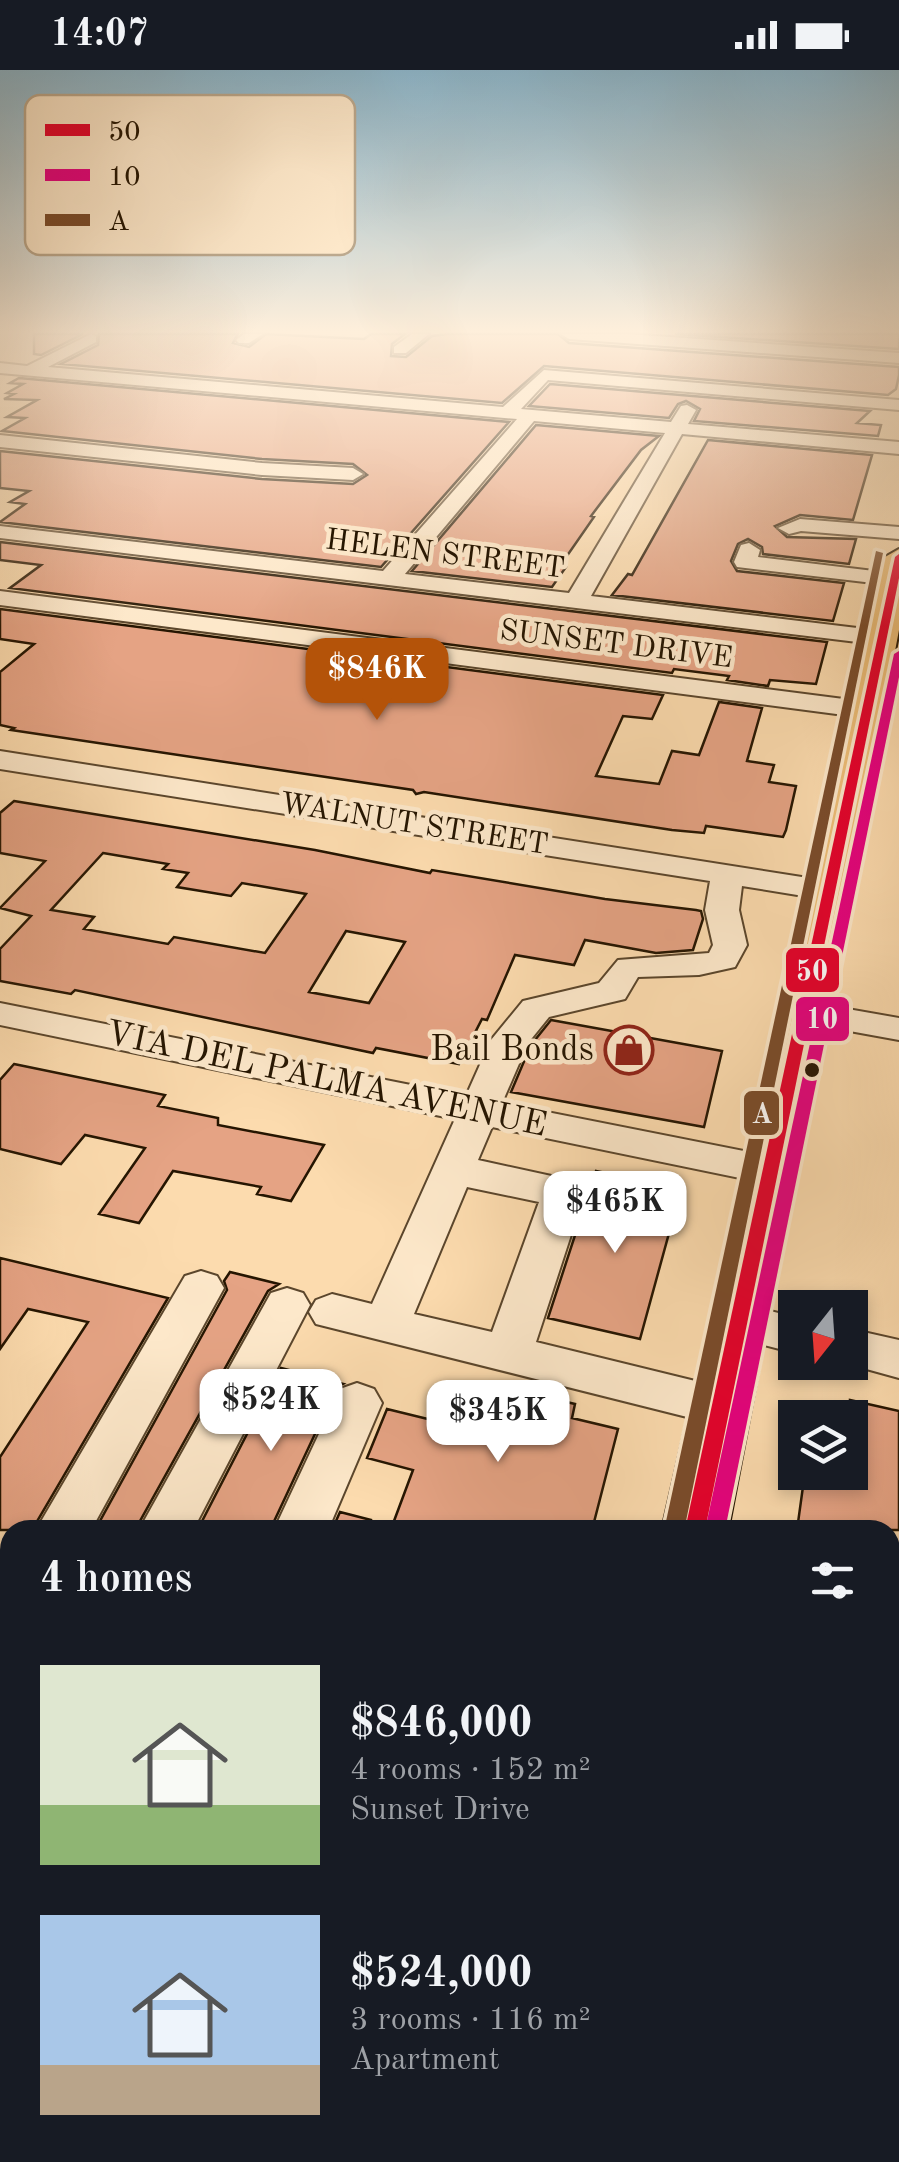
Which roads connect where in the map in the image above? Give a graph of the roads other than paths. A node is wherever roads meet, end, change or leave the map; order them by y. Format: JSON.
{"nodes":[{"id":1,"x":516,"y":432,"type":"edge"},
{"id":2,"x":674,"y":432,"type":"edge"},
{"id":3,"x":716,"y":432,"type":"edge"},
{"id":4,"x":0,"y":441,"type":"edge"},
{"id":5,"x":899,"y":448,"type":"edge"},
{"id":6,"x":353,"y":474,"type":"dead end"},
{"id":7,"x":790,"y":528,"type":"dead end"},
{"id":8,"x":0,"y":532,"type":"edge"},
{"id":9,"x":899,"y":533,"type":"edge"},
{"id":10,"x":749,"y":550,"type":"dead end"},
{"id":11,"x":896,"y":568,"type":"edge"},
{"id":12,"x":388,"y":578,"type":"junction"},
{"id":13,"x":0,"y":598,"type":"edge"},
{"id":14,"x":576,"y":601,"type":"junction"},
{"id":15,"x":882,"y":638,"type":"junction"},
{"id":16,"x":867,"y":710,"type":"junction"},
{"id":17,"x":0,"y":760,"type":"edge"},
{"id":18,"x":726,"y":874,"type":"junction"},
{"id":19,"x":828,"y":890,"type":"junction"},
{"id":20,"x":802,"y":1012,"type":"junction"},
{"id":21,"x":0,"y":1014,"type":"edge"},
{"id":22,"x":899,"y":1029,"type":"edge"},
{"id":23,"x":480,"y":1112,"type":"junction"},
{"id":24,"x":454,"y":1170,"type":"junction"},
{"id":25,"x":769,"y":1170,"type":"junction"},
{"id":26,"x":201,"y":1288,"type":"dead end"},
{"id":27,"x":736,"y":1321,"type":"junction"},
{"id":28,"x":386,"y":1325,"type":"junction"},
{"id":29,"x":778,"y":1331,"type":"edge"},
{"id":30,"x":868,"y":1352,"type":"edge"},
{"id":31,"x":508,"y":1354,"type":"junction"},
{"id":32,"x":899,"y":1359,"type":"edge"},
{"id":33,"x":357,"y":1404,"type":"dead end"},
{"id":34,"x":720,"y":1405,"type":"junction"},
{"id":35,"x":69,"y":1520,"type":"edge"},
{"id":36,"x":173,"y":1520,"type":"edge"},
{"id":37,"x":305,"y":1520,"type":"edge"},
{"id":38,"x":697,"y":1520,"type":"edge"}],
"edges":[{"from":1,"to":12,"type":"street"},
{"from":2,"to":14,"type":"street"},
{"from":3,"to":5,"type":"street"},
{"from":4,"to":6,"type":"street"},
{"from":7,"to":9,"type":"street"},
{"from":8,"to":12,"type":"street","name":"HELEN STREET"},
{"from":10,"to":11,"type":"street"},
{"from":11,"to":15,"type":"main road"},
{"from":12,"to":14,"type":"street","name":"HELEN STREET"},
{"from":13,"to":16,"type":"street","name":"SUNSET DRIVE"},
{"from":14,"to":15,"type":"street","name":"HELEN STREET"},
{"from":15,"to":16,"type":"main road"},
{"from":16,"to":19,"type":"main road"},
{"from":17,"to":18,"type":"street","name":"WALNUT STREET"},
{"from":18,"to":19,"type":"street","name":"WALNUT STREET"},
{"from":18,"to":23,"type":"street"},
{"from":19,"to":20,"type":"main road"},
{"from":20,"to":22,"type":"street"},
{"from":20,"to":25,"type":"main road"},
{"from":21,"to":23,"type":"street","name":"VIA DEL PALMA AVENUE"},
{"from":23,"to":24,"type":"street"},
{"from":23,"to":25,"type":"street","name":"VIA DEL PALMA AVENUE"},
{"from":24,"to":28,"type":"street"},
{"from":24,"to":31,"type":"street"},
{"from":25,"to":27,"type":"main road"},
{"from":26,"to":35,"type":"street"},
{"from":27,"to":29,"type":"street"},
{"from":27,"to":34,"type":"main road"},
{"from":28,"to":31,"type":"street"},
{"from":28,"to":36,"type":"street"},
{"from":30,"to":32,"type":"street"},
{"from":31,"to":34,"type":"street"},
{"from":33,"to":37,"type":"street"},
{"from":34,"to":38,"type":"main road"}]}
